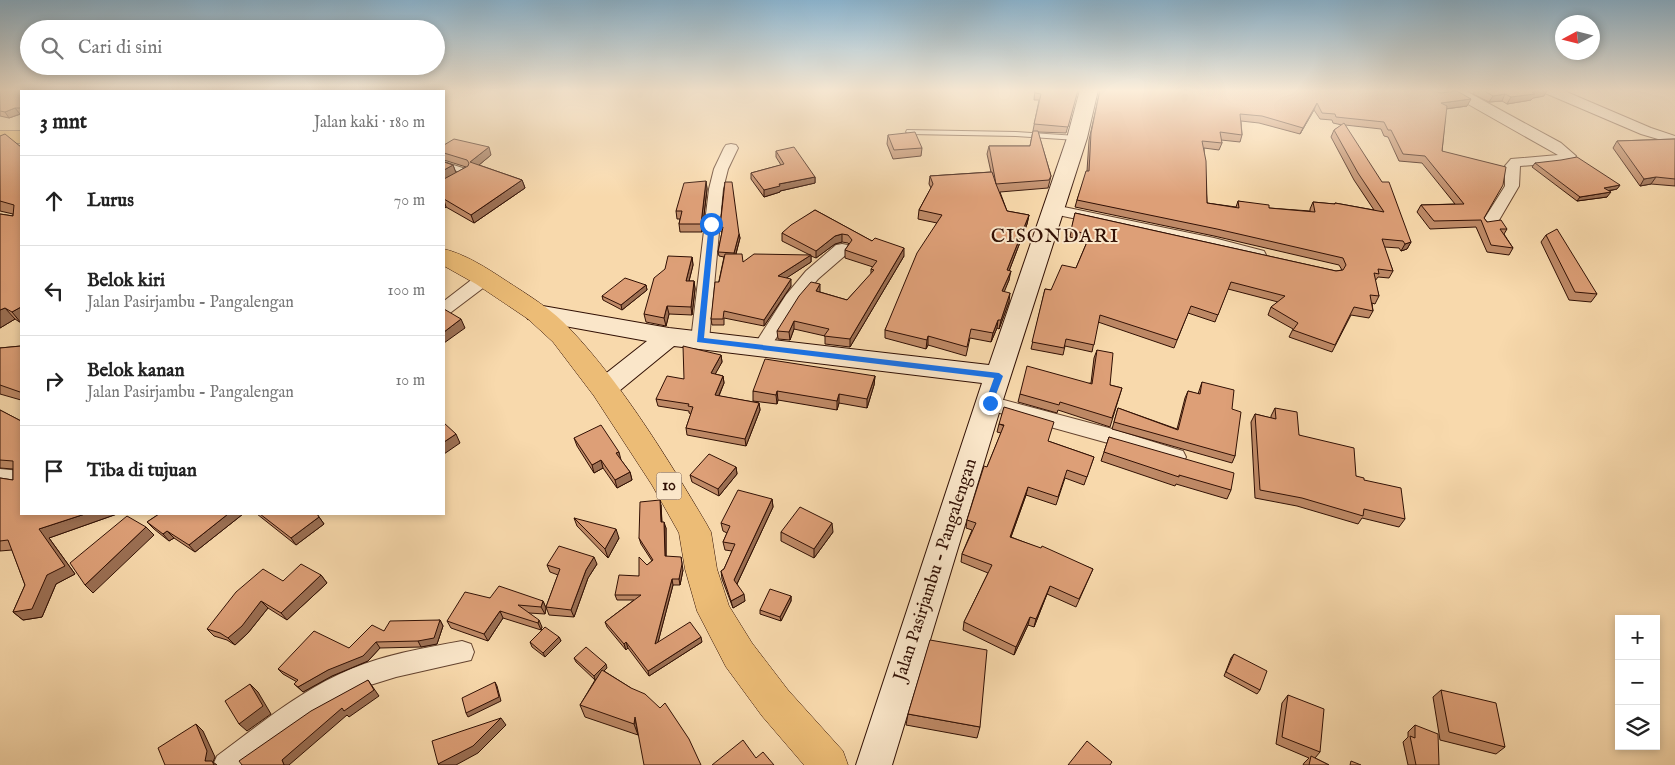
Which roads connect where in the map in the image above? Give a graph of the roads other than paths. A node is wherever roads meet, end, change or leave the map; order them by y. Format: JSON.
{"nodes":[{"id":1,"x":1080,"y":126,"type":"edge"},
{"id":2,"x":1519,"y":126,"type":"edge"},
{"id":3,"x":1632,"y":126,"type":"edge"},
{"id":4,"x":910,"y":132,"type":"edge"},
{"id":5,"x":0,"y":137,"type":"edge"},
{"id":6,"x":20,"y":137,"type":"edge"},
{"id":7,"x":1077,"y":138,"type":"junction"},
{"id":8,"x":1675,"y":140,"type":"edge"},
{"id":9,"x":731,"y":148,"type":"dead end"},
{"id":10,"x":445,"y":164,"type":"edge"},
{"id":11,"x":445,"y":184,"type":"edge"},
{"id":12,"x":1054,"y":210,"type":"junction"},
{"id":13,"x":1488,"y":224,"type":"edge"},
{"id":14,"x":842,"y":249,"type":"dead end"},
{"id":15,"x":445,"y":257,"type":"edge"},
{"id":16,"x":1273,"y":258,"type":"edge"},
{"id":17,"x":485,"y":278,"type":"junction"},
{"id":18,"x":445,"y":308,"type":"edge"},
{"id":19,"x":537,"y":313,"type":"junction"},
{"id":20,"x":669,"y":337,"type":"junction"},
{"id":21,"x":700,"y":340,"type":"junction"},
{"id":22,"x":762,"y":347,"type":"junction"},
{"id":23,"x":999,"y":376,"type":"junction"},
{"id":24,"x":604,"y":389,"type":"junction"},
{"id":25,"x":990,"y":403,"type":"junction"},
{"id":26,"x":1197,"y":463,"type":"edge"},
{"id":27,"x":0,"y":477,"type":"edge"},
{"id":28,"x":20,"y":479,"type":"edge"},
{"id":29,"x":462,"y":652,"type":"dead end"},
{"id":30,"x":226,"y":765,"type":"edge"},
{"id":31,"x":829,"y":765,"type":"edge"},
{"id":32,"x":874,"y":765,"type":"edge"}],
"edges":[{"from":1,"to":7,"type":"main road","name":"Jalan Pasirjambu - Pangalengan"},
{"from":2,"to":13,"type":"street"},
{"from":3,"to":8,"type":"street"},
{"from":4,"to":7,"type":"lane"},
{"from":5,"to":6,"type":"highway"},
{"from":7,"to":12,"type":"main road","name":"Jalan Pasirjambu - Pangalengan"},
{"from":9,"to":21,"type":"street"},
{"from":10,"to":11,"type":"lane"},
{"from":12,"to":16,"type":"street"},
{"from":12,"to":23,"type":"main road","name":"Jalan Pasirjambu - Pangalengan"},
{"from":14,"to":22,"type":"street"},
{"from":15,"to":17,"type":"highway","number":"10"},
{"from":17,"to":18,"type":"street"},
{"from":17,"to":19,"type":"highway","number":"10"},
{"from":19,"to":20,"type":"main road"},
{"from":19,"to":24,"type":"highway","number":"10"},
{"from":20,"to":21,"type":"main road"},
{"from":20,"to":24,"type":"main road"},
{"from":21,"to":22,"type":"main road"},
{"from":22,"to":23,"type":"main road"},
{"from":23,"to":25,"type":"main road","name":"Jalan Pasirjambu - Pangalengan"},
{"from":24,"to":31,"type":"highway","number":"10"},
{"from":25,"to":26,"type":"street"},
{"from":25,"to":32,"type":"main road","name":"Jalan Pasirjambu - Pangalengan"},
{"from":27,"to":28,"type":"street"},
{"from":29,"to":30,"type":"street"}]}
